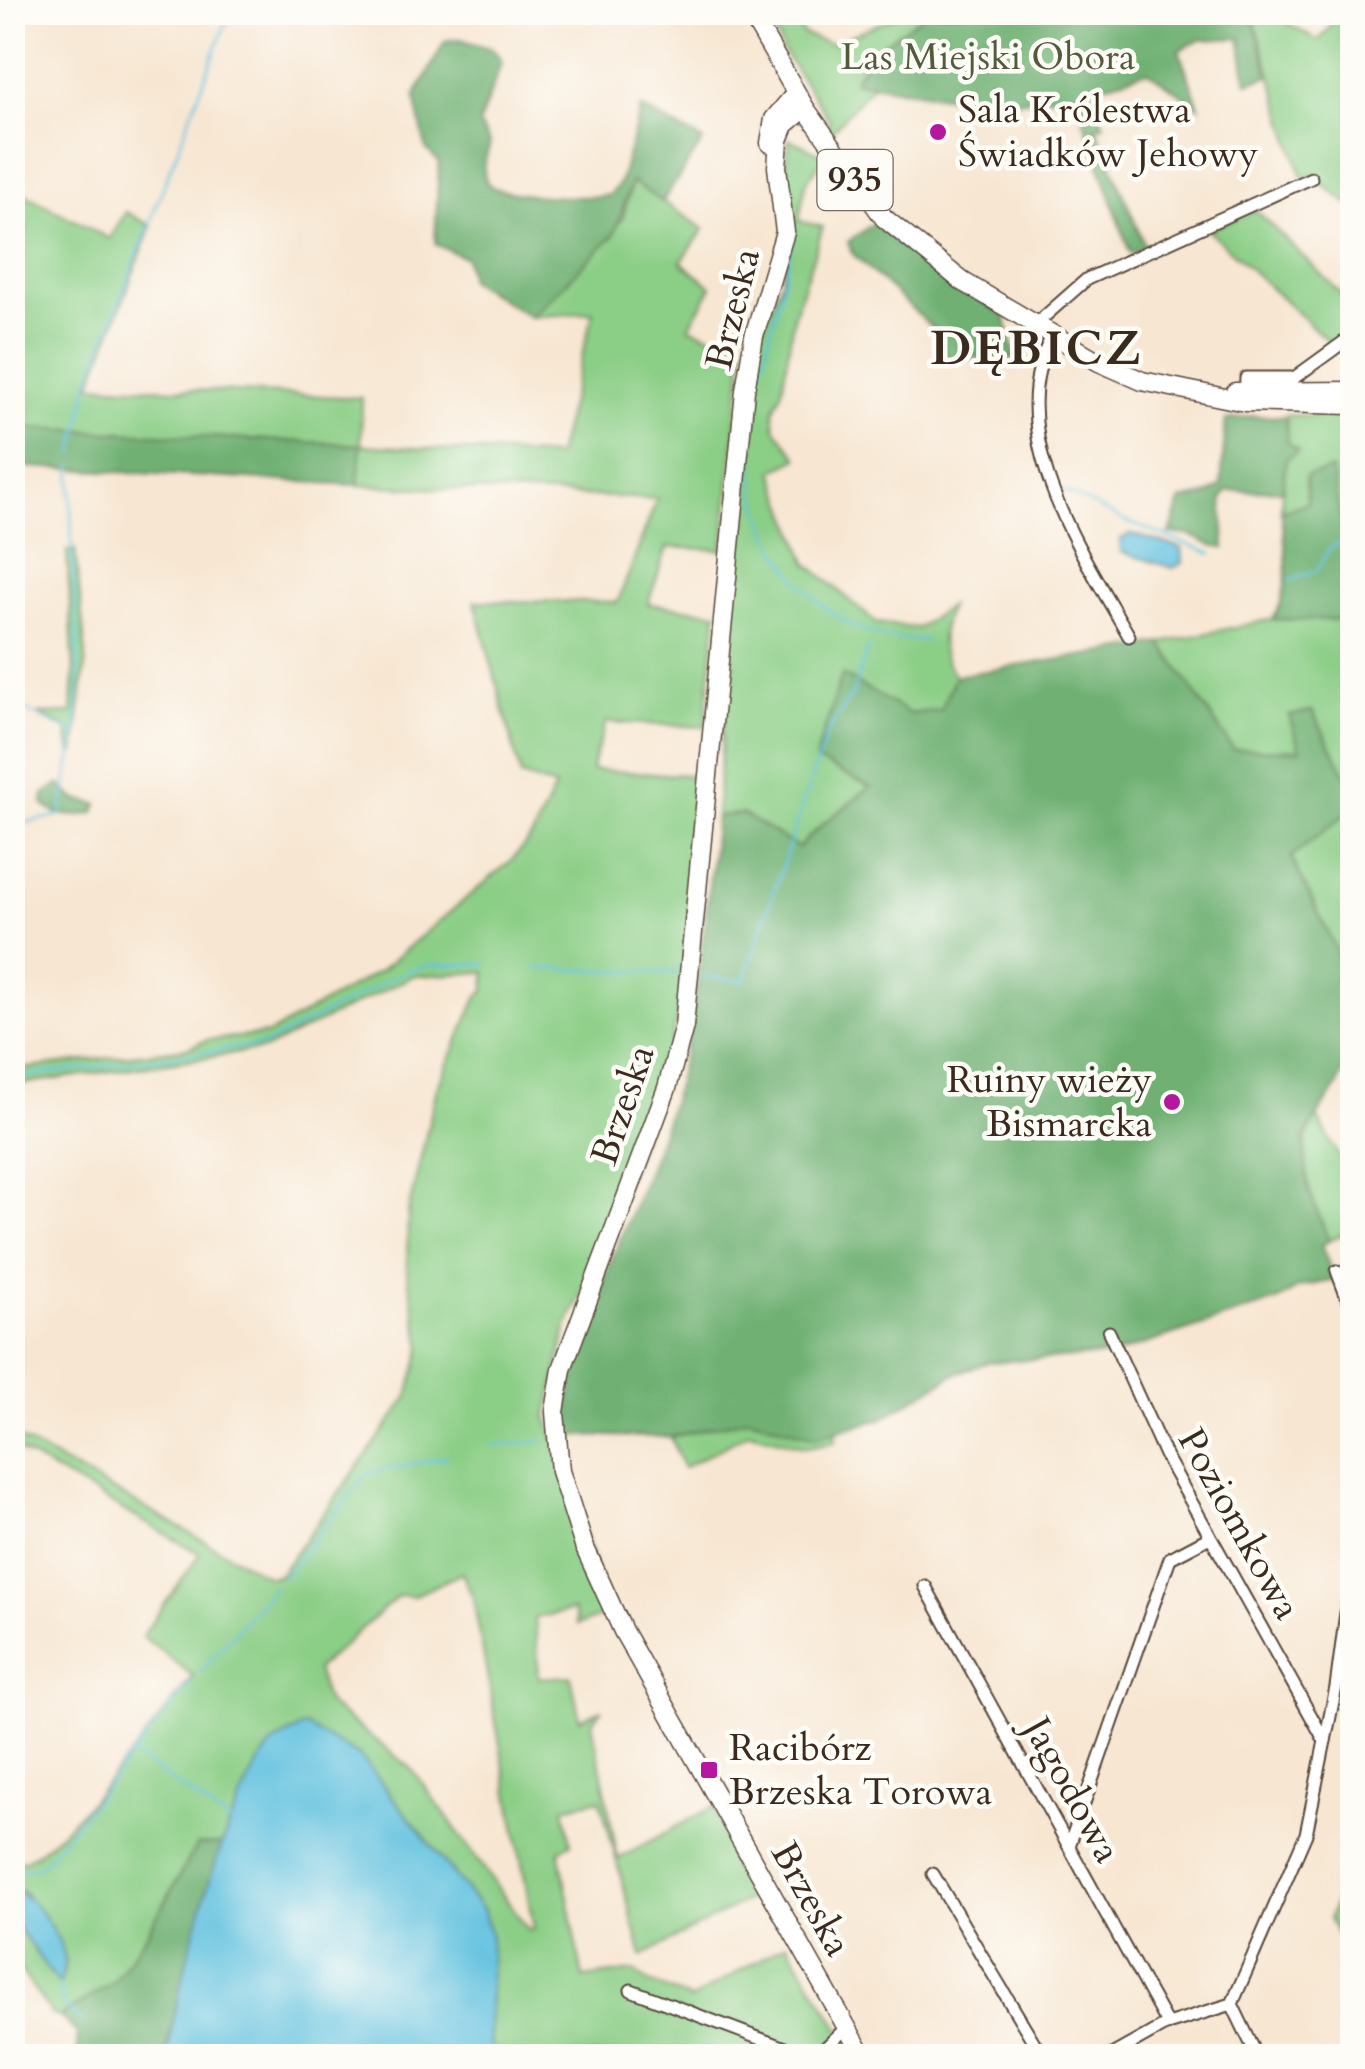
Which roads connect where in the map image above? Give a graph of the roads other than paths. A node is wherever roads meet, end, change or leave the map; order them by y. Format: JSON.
{"nodes":[{"id":1,"x":750,"y":12,"type":"edge"},
{"id":2,"x":800,"y":100,"type":"junction"},
{"id":3,"x":1311,"y":178,"type":"dead end"},
{"id":4,"x":1036,"y":324,"type":"junction"},
{"id":5,"x":1053,"y":335,"type":"junction"},
{"id":6,"x":1352,"y":336,"type":"edge"},
{"id":7,"x":1352,"y":391,"type":"edge"},
{"id":8,"x":1245,"y":397,"type":"junction"},
{"id":9,"x":1352,"y":405,"type":"edge"},
{"id":10,"x":1129,"y":636,"type":"dead end"},
{"id":11,"x":1337,"y":1271,"type":"dead end"},
{"id":12,"x":1352,"y":1311,"type":"edge"},
{"id":13,"x":1109,"y":1332,"type":"dead end"},
{"id":14,"x":1210,"y":1537,"type":"junction"},
{"id":15,"x":1352,"y":1568,"type":"edge"},
{"id":16,"x":924,"y":1586,"type":"dead end"},
{"id":17,"x":1325,"y":1741,"type":"junction"},
{"id":18,"x":1069,"y":1846,"type":"junction"},
{"id":19,"x":933,"y":1874,"type":"dead end"},
{"id":20,"x":631,"y":1990,"type":"dead end"},
{"id":21,"x":1232,"y":2004,"type":"junction"},
{"id":22,"x":1167,"y":2024,"type":"junction"},
{"id":23,"x":846,"y":2028,"type":"junction"},
{"id":24,"x":806,"y":2056,"type":"edge"},
{"id":25,"x":816,"y":2056,"type":"edge"},
{"id":26,"x":863,"y":2056,"type":"edge"},
{"id":27,"x":1042,"y":2056,"type":"edge"},
{"id":28,"x":1110,"y":2056,"type":"edge"},
{"id":29,"x":1257,"y":2056,"type":"edge"}],
"edges":[{"from":1,"to":2,"type":"street","number":"935"},
{"from":2,"to":4,"type":"street","number":"935"},
{"from":2,"to":23,"type":"street","name":"Brzeska"},
{"from":3,"to":4,"type":"street"},
{"from":4,"to":5,"type":"street","number":"935"},
{"from":5,"to":8,"type":"street","number":"935"},
{"from":5,"to":10,"type":"street"},
{"from":6,"to":8,"type":"street"},
{"from":7,"to":8,"type":"street","number":"935"},
{"from":8,"to":9,"type":"street","number":"935"},
{"from":11,"to":12,"type":"street"},
{"from":13,"to":14,"type":"street","name":"Poziomkowa"},
{"from":14,"to":17,"type":"street","name":"Poziomkowa"},
{"from":14,"to":18,"type":"street"},
{"from":15,"to":17,"type":"street"},
{"from":16,"to":18,"type":"street","name":"Jagodowa"},
{"from":17,"to":21,"type":"street"},
{"from":18,"to":22,"type":"street","name":"Jagodowa"},
{"from":19,"to":27,"type":"street"},
{"from":20,"to":24,"type":"street"},
{"from":21,"to":22,"type":"street"},
{"from":21,"to":29,"type":"street"},
{"from":22,"to":28,"type":"street"},
{"from":23,"to":25,"type":"street"},
{"from":23,"to":26,"type":"street","name":"Brzeska"}]}
